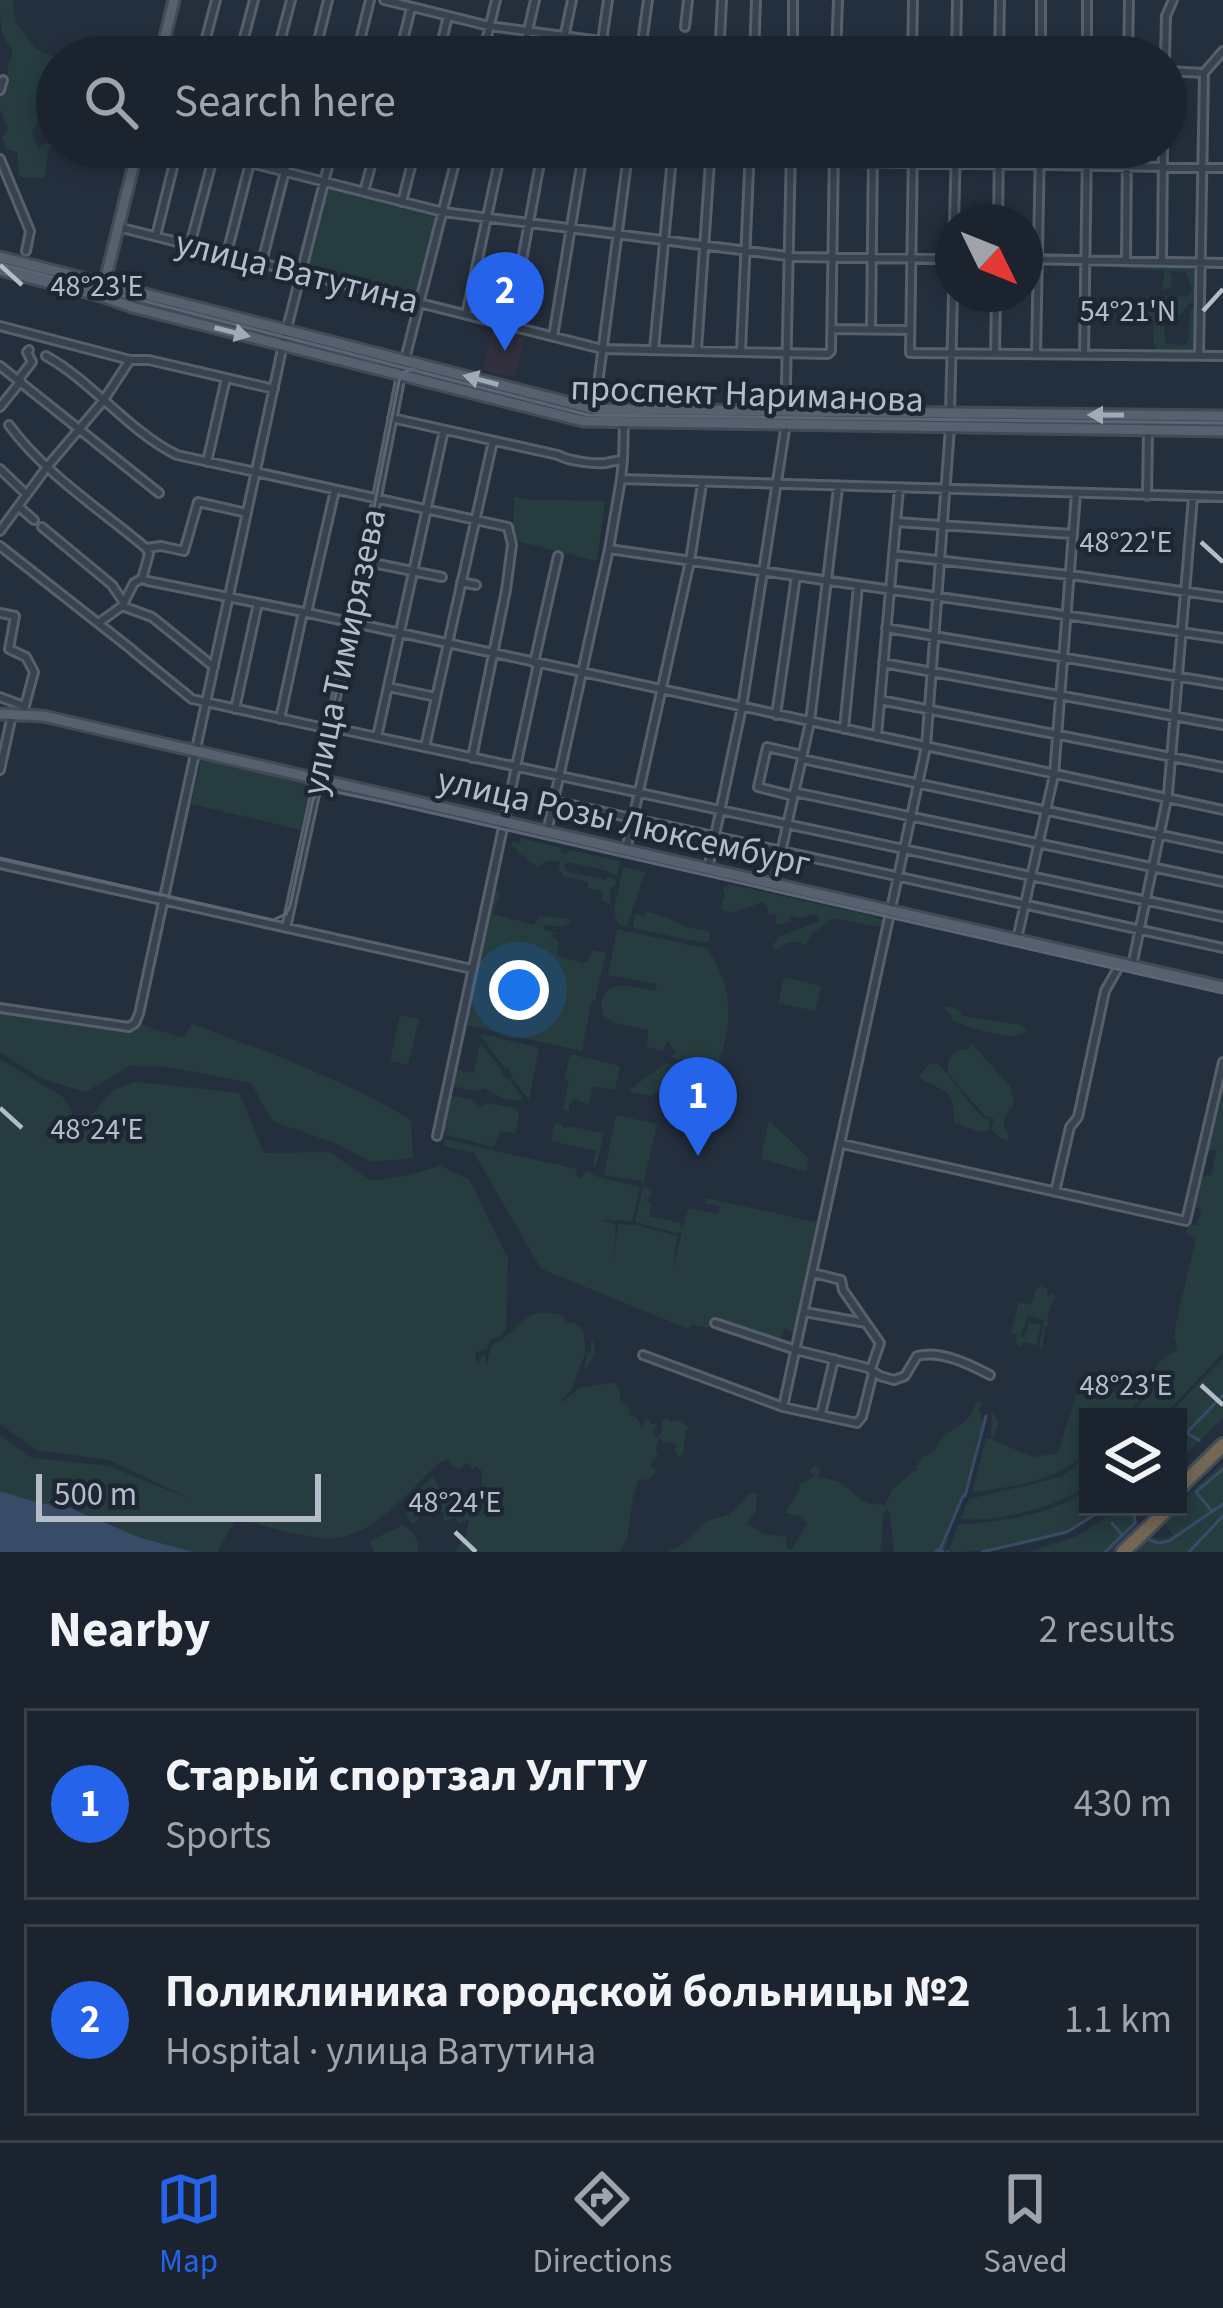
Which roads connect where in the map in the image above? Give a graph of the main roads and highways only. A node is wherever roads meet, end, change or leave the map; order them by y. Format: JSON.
{"nodes":[{"id":1,"x":174,"y":0,"type":"edge"},
{"id":2,"x":166,"y":36,"type":"edge"},
{"id":3,"x":133,"y":168,"type":"edge"},
{"id":4,"x":0,"y":257,"type":"edge"},
{"id":5,"x":0,"y":271,"type":"edge"},
{"id":6,"x":103,"y":291,"type":"junction"},
{"id":7,"x":950,"y":413,"type":"junction"},
{"id":8,"x":1223,"y":416,"type":"edge"},
{"id":9,"x":950,"y":428,"type":"junction"},
{"id":10,"x":1223,"y":431,"type":"edge"},
{"id":11,"x":15,"y":711,"type":"edge"},
{"id":12,"x":1223,"y":987,"type":"edge"},
{"id":13,"x":1223,"y":1444,"type":"edge"},
{"id":14,"x":1216,"y":1458,"type":"edge"},
{"id":15,"x":1187,"y":1482,"type":"edge"},
{"id":16,"x":1187,"y":1489,"type":"edge"},
{"id":17,"x":1154,"y":1516,"type":"edge"},
{"id":18,"x":1154,"y":1516,"type":"edge"},
{"id":19,"x":1113,"y":1552,"type":"edge"},
{"id":20,"x":1123,"y":1552,"type":"edge"}],
"edges":[{"from":1,"to":2,"type":"main road"},
{"from":3,"to":6,"type":"main road"},
{"from":4,"to":6,"type":"main road","name":"проспект Нариманова"},
{"from":5,"to":6,"type":"main road","name":"проспект Нариманова"},
{"from":7,"to":6,"type":"main road","name":"проспект Нариманова","one_way":true},
{"from":6,"to":9,"type":"main road","name":"проспект Нариманова","one_way":true},
{"from":8,"to":7,"type":"main road","name":"проспект Нариманова","one_way":true},
{"from":7,"to":9,"type":"main road"},
{"from":9,"to":10,"type":"main road","name":"проспект Нариманова"},
{"from":11,"to":12,"type":"main road","name":"улица Розы Люксембург"},
{"from":13,"to":14,"type":"highway"},
{"from":14,"to":15,"type":"highway"},
{"from":14,"to":16,"type":"highway"},
{"from":17,"to":19,"type":"highway"},
{"from":18,"to":20,"type":"highway"}]}
